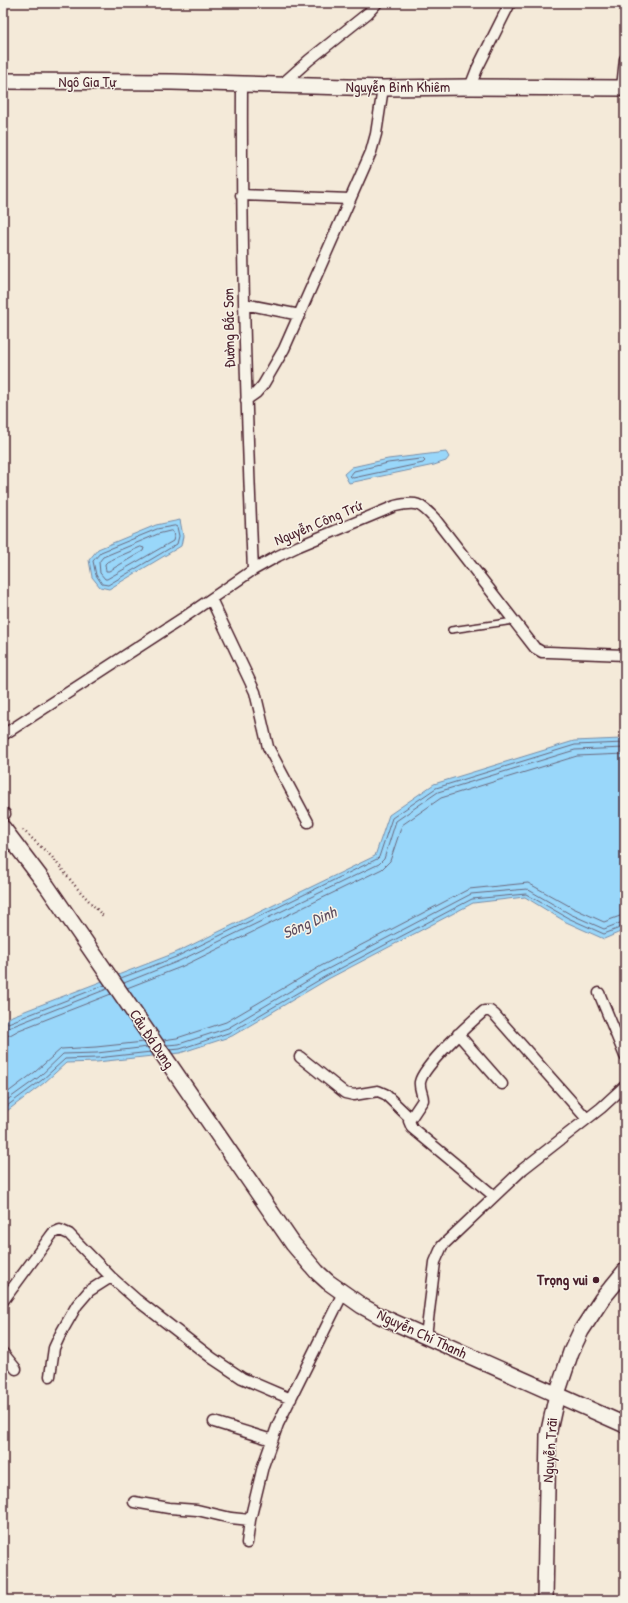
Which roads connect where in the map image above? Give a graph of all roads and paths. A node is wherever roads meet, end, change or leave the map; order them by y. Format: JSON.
{"nodes":[{"id":1,"x":377,"y":3,"type":"edge"},
{"id":2,"x":510,"y":3,"type":"edge"},
{"id":3,"x":625,"y":59,"type":"edge"},
{"id":4,"x":3,"y":81,"type":"edge"},
{"id":5,"x":172,"y":82,"type":"joint"},
{"id":6,"x":242,"y":84,"type":"junction"},
{"id":7,"x":280,"y":86,"type":"junction"},
{"id":8,"x":470,"y":87,"type":"junction"},
{"id":9,"x":383,"y":88,"type":"junction"},
{"id":10,"x":623,"y":88,"type":"edge"},
{"id":11,"x":242,"y":195,"type":"junction"},
{"id":12,"x":350,"y":199,"type":"junction"},
{"id":13,"x":244,"y":304,"type":"junction"},
{"id":14,"x":300,"y":315,"type":"junction"},
{"id":15,"x":246,"y":400,"type":"junction"},
{"id":16,"x":252,"y":570,"type":"junction"},
{"id":17,"x":211,"y":599,"type":"junction"},
{"id":18,"x":514,"y":621,"type":"junction"},
{"id":19,"x":451,"y":630,"type":"dead end"},
{"id":20,"x":625,"y":655,"type":"edge"},
{"id":21,"x":3,"y":735,"type":"edge"},
{"id":22,"x":4,"y":819,"type":"edge"},
{"id":23,"x":308,"y":822,"type":"dead end"},
{"id":24,"x":23,"y":830,"type":"dead end"},
{"id":25,"x":103,"y":916,"type":"dead end"},
{"id":26,"x":599,"y":993,"type":"dead end"},
{"id":27,"x":458,"y":1034,"type":"junction"},
{"id":28,"x":625,"y":1056,"type":"edge"},
{"id":29,"x":300,"y":1057,"type":"dead end"},
{"id":30,"x":502,"y":1084,"type":"dead end"},
{"id":31,"x":625,"y":1086,"type":"edge"},
{"id":32,"x":410,"y":1118,"type":"junction"},
{"id":33,"x":587,"y":1119,"type":"junction"},
{"id":34,"x":257,"y":1192,"type":"joint"},
{"id":35,"x":494,"y":1196,"type":"junction"},
{"id":36,"x":625,"y":1271,"type":"edge"},
{"id":37,"x":111,"y":1277,"type":"junction"},
{"id":38,"x":343,"y":1293,"type":"junction"},
{"id":39,"x":3,"y":1300,"type":"edge"},
{"id":40,"x":426,"y":1336,"type":"junction"},
{"id":41,"x":3,"y":1353,"type":"edge"},
{"id":42,"x":16,"y":1369,"type":"dead end"},
{"id":43,"x":50,"y":1376,"type":"dead end"},
{"id":44,"x":556,"y":1394,"type":"junction"},
{"id":45,"x":291,"y":1399,"type":"junction"},
{"id":46,"x":214,"y":1422,"type":"dead end"},
{"id":47,"x":625,"y":1425,"type":"edge"},
{"id":48,"x":272,"y":1440,"type":"junction"},
{"id":49,"x":134,"y":1502,"type":"dead end"},
{"id":50,"x":250,"y":1520,"type":"junction"},
{"id":51,"x":248,"y":1543,"type":"dead end"},
{"id":52,"x":545,"y":1600,"type":"edge"}],
"edges":[{"from":1,"to":7,"type":"street"},
{"from":2,"to":8,"type":"street"},
{"from":3,"to":10,"type":"street"},
{"from":4,"to":5,"type":"main road","name":"Ngô Gia Tự"},
{"from":5,"to":6,"type":"main road","name":"Nguyễn Bỉnh Khiêm"},
{"from":6,"to":7,"type":"main road","name":"Nguyễn Bỉnh Khiêm"},
{"from":6,"to":11,"type":"street","name":"Đường Bắc Sơn"},
{"from":7,"to":9,"type":"main road","name":"Nguyễn Bỉnh Khiêm"},
{"from":8,"to":9,"type":"main road","name":"Nguyễn Bỉnh Khiêm"},
{"from":8,"to":10,"type":"main road","name":"Nguyễn Bỉnh Khiêm"},
{"from":9,"to":12,"type":"street"},
{"from":11,"to":12,"type":"street"},
{"from":11,"to":13,"type":"street","name":"Đường Bắc Sơn"},
{"from":12,"to":14,"type":"street"},
{"from":13,"to":14,"type":"street"},
{"from":13,"to":15,"type":"street","name":"Đường Bắc Sơn"},
{"from":14,"to":15,"type":"street"},
{"from":15,"to":16,"type":"street","name":"Đường Bắc Sơn"},
{"from":16,"to":17,"type":"street","name":"Nguyễn Công Trứ"},
{"from":16,"to":18,"type":"street","name":"Nguyễn Công Trứ"},
{"from":17,"to":21,"type":"street","name":"Nguyễn Công Trứ"},
{"from":17,"to":23,"type":"street"},
{"from":18,"to":19,"type":"lane"},
{"from":18,"to":20,"type":"street","name":"Nguyễn Công Trứ"},
{"from":22,"to":34,"type":"main road","name":"Cầu Đá Dựng"},
{"from":24,"to":25,"type":"path"},
{"from":26,"to":28,"type":"street"},
{"from":27,"to":30,"type":"street"},
{"from":27,"to":32,"type":"street"},
{"from":27,"to":33,"type":"street"},
{"from":29,"to":32,"type":"street"},
{"from":31,"to":33,"type":"street"},
{"from":32,"to":35,"type":"street"},
{"from":33,"to":35,"type":"street"},
{"from":34,"to":38,"type":"main road","name":"Nguyễn Chí Thanh"},
{"from":35,"to":40,"type":"street"},
{"from":36,"to":44,"type":"main road","name":"Nguyễn Trãi"},
{"from":37,"to":39,"type":"street"},
{"from":37,"to":43,"type":"street"},
{"from":37,"to":45,"type":"street"},
{"from":38,"to":40,"type":"main road","name":"Nguyễn Chí Thanh"},
{"from":38,"to":45,"type":"street"},
{"from":40,"to":44,"type":"main road","name":"Nguyễn Chí Thanh"},
{"from":41,"to":42,"type":"street"},
{"from":44,"to":47,"type":"main road","name":"Nguyễn Chí Thanh"},
{"from":44,"to":52,"type":"main road","name":"Nguyễn Trãi"},
{"from":45,"to":48,"type":"street"},
{"from":46,"to":48,"type":"street"},
{"from":48,"to":50,"type":"street"},
{"from":49,"to":50,"type":"street"},
{"from":50,"to":51,"type":"street"}]}
